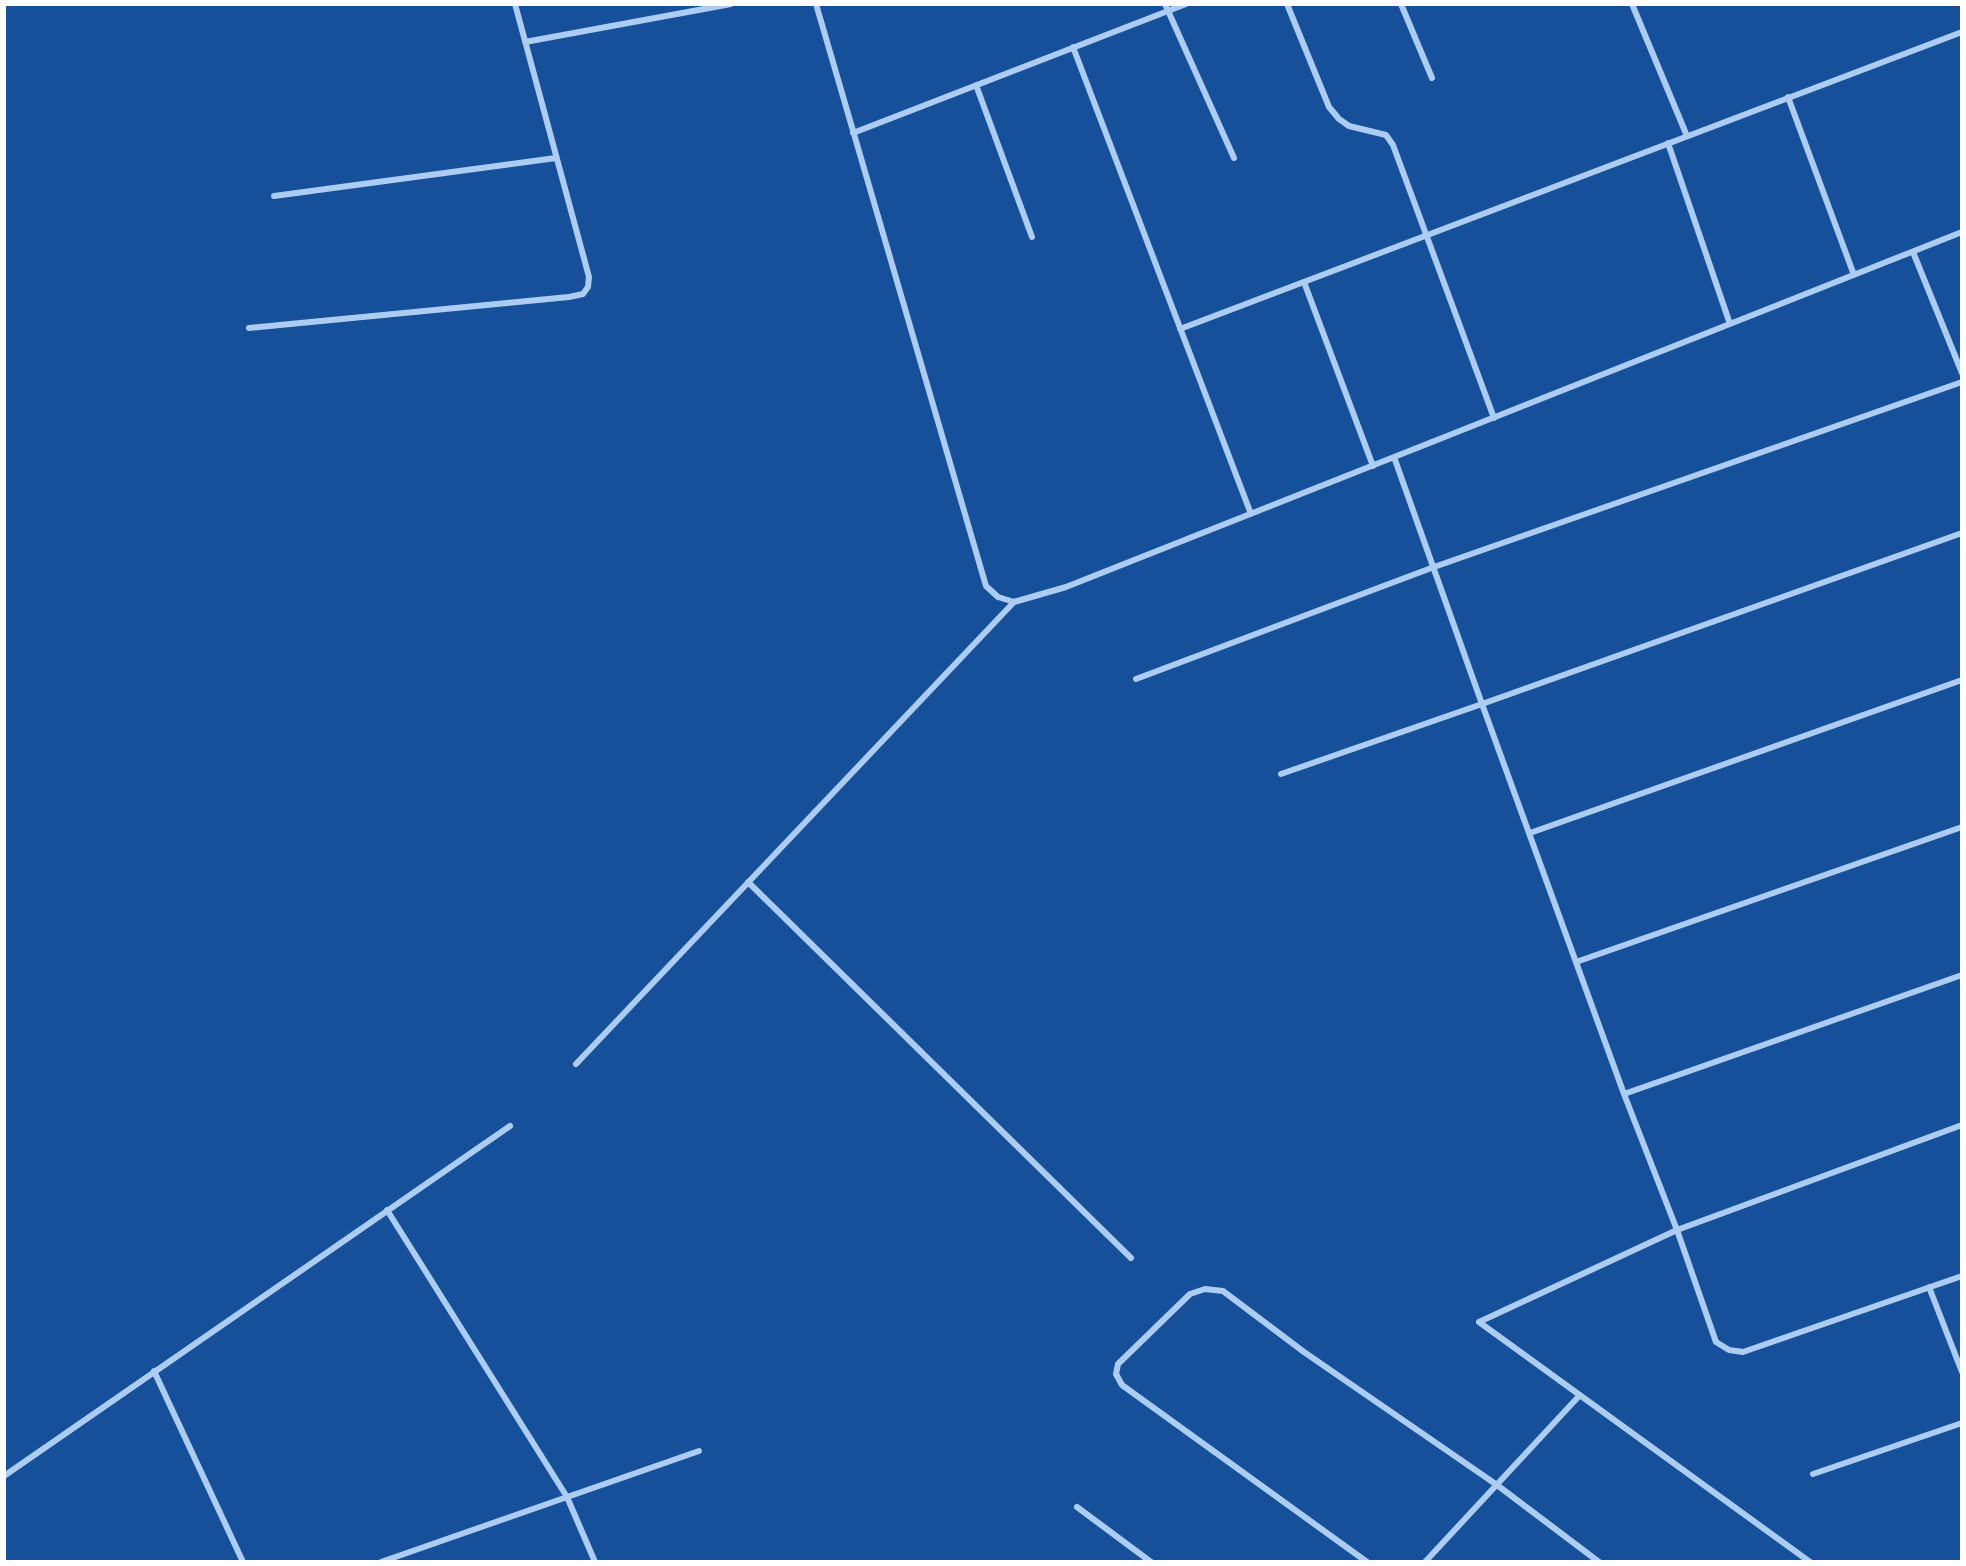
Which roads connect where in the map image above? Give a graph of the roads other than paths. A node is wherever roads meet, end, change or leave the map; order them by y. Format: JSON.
{"nodes":[{"id":1,"x":515,"y":4,"type":"edge"},
{"id":2,"x":731,"y":4,"type":"edge"},
{"id":3,"x":816,"y":4,"type":"edge"},
{"id":4,"x":1165,"y":4,"type":"edge"},
{"id":5,"x":1186,"y":4,"type":"edge"},
{"id":6,"x":1287,"y":4,"type":"edge"},
{"id":7,"x":1401,"y":4,"type":"edge"},
{"id":8,"x":1632,"y":4,"type":"edge"},
{"id":9,"x":1168,"y":12,"type":"junction"},
{"id":10,"x":1962,"y":32,"type":"edge"},
{"id":11,"x":525,"y":42,"type":"junction"},
{"id":12,"x":1073,"y":47,"type":"junction"},
{"id":13,"x":1431,"y":78,"type":"dead end"},
{"id":14,"x":976,"y":85,"type":"junction"},
{"id":15,"x":1788,"y":97,"type":"junction"},
{"id":16,"x":853,"y":133,"type":"junction"},
{"id":17,"x":1687,"y":136,"type":"junction"},
{"id":18,"x":1668,"y":143,"type":"junction"},
{"id":19,"x":556,"y":158,"type":"junction"},
{"id":20,"x":1234,"y":158,"type":"dead end"},
{"id":21,"x":274,"y":196,"type":"dead end"},
{"id":22,"x":1962,"y":232,"type":"edge"},
{"id":23,"x":1427,"y":235,"type":"junction"},
{"id":24,"x":1032,"y":237,"type":"dead end"},
{"id":25,"x":1913,"y":252,"type":"junction"},
{"id":26,"x":1854,"y":275,"type":"junction"},
{"id":27,"x":1304,"y":282,"type":"junction"},
{"id":28,"x":1730,"y":324,"type":"junction"},
{"id":29,"x":249,"y":328,"type":"dead end"},
{"id":30,"x":1180,"y":329,"type":"junction"},
{"id":31,"x":1962,"y":373,"type":"edge"},
{"id":32,"x":1962,"y":382,"type":"edge"},
{"id":33,"x":1494,"y":418,"type":"junction"},
{"id":34,"x":1394,"y":457,"type":"junction"},
{"id":35,"x":1373,"y":466,"type":"junction"},
{"id":36,"x":1251,"y":514,"type":"junction"},
{"id":37,"x":1962,"y":533,"type":"edge"},
{"id":38,"x":1434,"y":567,"type":"junction"},
{"id":39,"x":1014,"y":602,"type":"junction"},
{"id":40,"x":1136,"y":679,"type":"dead end"},
{"id":41,"x":1962,"y":680,"type":"edge"},
{"id":42,"x":1482,"y":704,"type":"junction"},
{"id":43,"x":1281,"y":774,"type":"dead end"},
{"id":44,"x":1962,"y":826,"type":"edge"},
{"id":45,"x":1530,"y":834,"type":"junction"},
{"id":46,"x":748,"y":882,"type":"junction"},
{"id":47,"x":1576,"y":962,"type":"junction"},
{"id":48,"x":1962,"y":975,"type":"edge"},
{"id":49,"x":576,"y":1064,"type":"dead end"},
{"id":50,"x":1624,"y":1094,"type":"junction"},
{"id":51,"x":1962,"y":1125,"type":"edge"},
{"id":52,"x":510,"y":1126,"type":"dead end"},
{"id":53,"x":387,"y":1210,"type":"junction"},
{"id":54,"x":1677,"y":1230,"type":"junction"},
{"id":55,"x":1131,"y":1258,"type":"dead end"},
{"id":56,"x":1962,"y":1276,"type":"edge"},
{"id":57,"x":1929,"y":1287,"type":"junction"},
{"id":58,"x":154,"y":1371,"type":"junction"},
{"id":59,"x":1962,"y":1372,"type":"edge"},
{"id":60,"x":1580,"y":1395,"type":"junction"},
{"id":61,"x":1962,"y":1423,"type":"edge"},
{"id":62,"x":699,"y":1451,"type":"dead end"},
{"id":63,"x":1813,"y":1474,"type":"dead end"},
{"id":64,"x":4,"y":1476,"type":"edge"},
{"id":65,"x":1497,"y":1485,"type":"junction"},
{"id":66,"x":567,"y":1497,"type":"junction"},
{"id":67,"x":1077,"y":1507,"type":"dead end"},
{"id":68,"x":243,"y":1562,"type":"edge"},
{"id":69,"x":381,"y":1562,"type":"edge"},
{"id":70,"x":595,"y":1562,"type":"edge"},
{"id":71,"x":1151,"y":1562,"type":"edge"},
{"id":72,"x":1367,"y":1562,"type":"edge"},
{"id":73,"x":1425,"y":1562,"type":"edge"},
{"id":74,"x":1599,"y":1562,"type":"edge"},
{"id":75,"x":1810,"y":1562,"type":"edge"}],
"edges":[{"from":1,"to":11,"type":"street"},
{"from":2,"to":11,"type":"street"},
{"from":3,"to":16,"type":"street"},
{"from":4,"to":9,"type":"street"},
{"from":5,"to":9,"type":"street"},
{"from":6,"to":23,"type":"street"},
{"from":7,"to":13,"type":"street"},
{"from":8,"to":17,"type":"street"},
{"from":9,"to":12,"type":"street"},
{"from":9,"to":20,"type":"street"},
{"from":10,"to":15,"type":"street"},
{"from":11,"to":19,"type":"street"},
{"from":12,"to":14,"type":"street"},
{"from":12,"to":30,"type":"street"},
{"from":14,"to":16,"type":"street"},
{"from":14,"to":24,"type":"street"},
{"from":15,"to":17,"type":"street"},
{"from":15,"to":26,"type":"street"},
{"from":16,"to":39,"type":"street"},
{"from":17,"to":18,"type":"street"},
{"from":18,"to":23,"type":"street"},
{"from":18,"to":28,"type":"street"},
{"from":19,"to":21,"type":"street"},
{"from":19,"to":29,"type":"street"},
{"from":22,"to":25,"type":"street"},
{"from":23,"to":27,"type":"street"},
{"from":23,"to":33,"type":"street"},
{"from":25,"to":26,"type":"street"},
{"from":25,"to":31,"type":"street"},
{"from":26,"to":28,"type":"street"},
{"from":27,"to":30,"type":"street"},
{"from":27,"to":35,"type":"street"},
{"from":28,"to":33,"type":"street"},
{"from":30,"to":36,"type":"street"},
{"from":32,"to":38,"type":"street"},
{"from":33,"to":34,"type":"street"},
{"from":34,"to":35,"type":"street"},
{"from":34,"to":38,"type":"street"},
{"from":35,"to":36,"type":"street"},
{"from":36,"to":39,"type":"street"},
{"from":37,"to":42,"type":"street"},
{"from":38,"to":40,"type":"street"},
{"from":38,"to":42,"type":"street"},
{"from":39,"to":46,"type":"street"},
{"from":41,"to":45,"type":"street"},
{"from":42,"to":43,"type":"street"},
{"from":42,"to":45,"type":"street"},
{"from":44,"to":47,"type":"street"},
{"from":45,"to":47,"type":"street"},
{"from":46,"to":49,"type":"street"},
{"from":46,"to":55,"type":"street"},
{"from":47,"to":50,"type":"street"},
{"from":48,"to":50,"type":"street"},
{"from":50,"to":54,"type":"street"},
{"from":51,"to":54,"type":"street"},
{"from":52,"to":53,"type":"street"},
{"from":53,"to":58,"type":"street"},
{"from":53,"to":66,"type":"street"},
{"from":54,"to":57,"type":"street"},
{"from":54,"to":60,"type":"street"},
{"from":56,"to":57,"type":"street"},
{"from":57,"to":59,"type":"street"},
{"from":58,"to":64,"type":"street"},
{"from":58,"to":68,"type":"street"},
{"from":60,"to":65,"type":"street"},
{"from":60,"to":75,"type":"street"},
{"from":61,"to":63,"type":"street"},
{"from":62,"to":66,"type":"street"},
{"from":65,"to":72,"type":"street"},
{"from":65,"to":73,"type":"street"},
{"from":65,"to":74,"type":"street"},
{"from":66,"to":69,"type":"street"},
{"from":66,"to":70,"type":"street"},
{"from":67,"to":71,"type":"street"}]}
